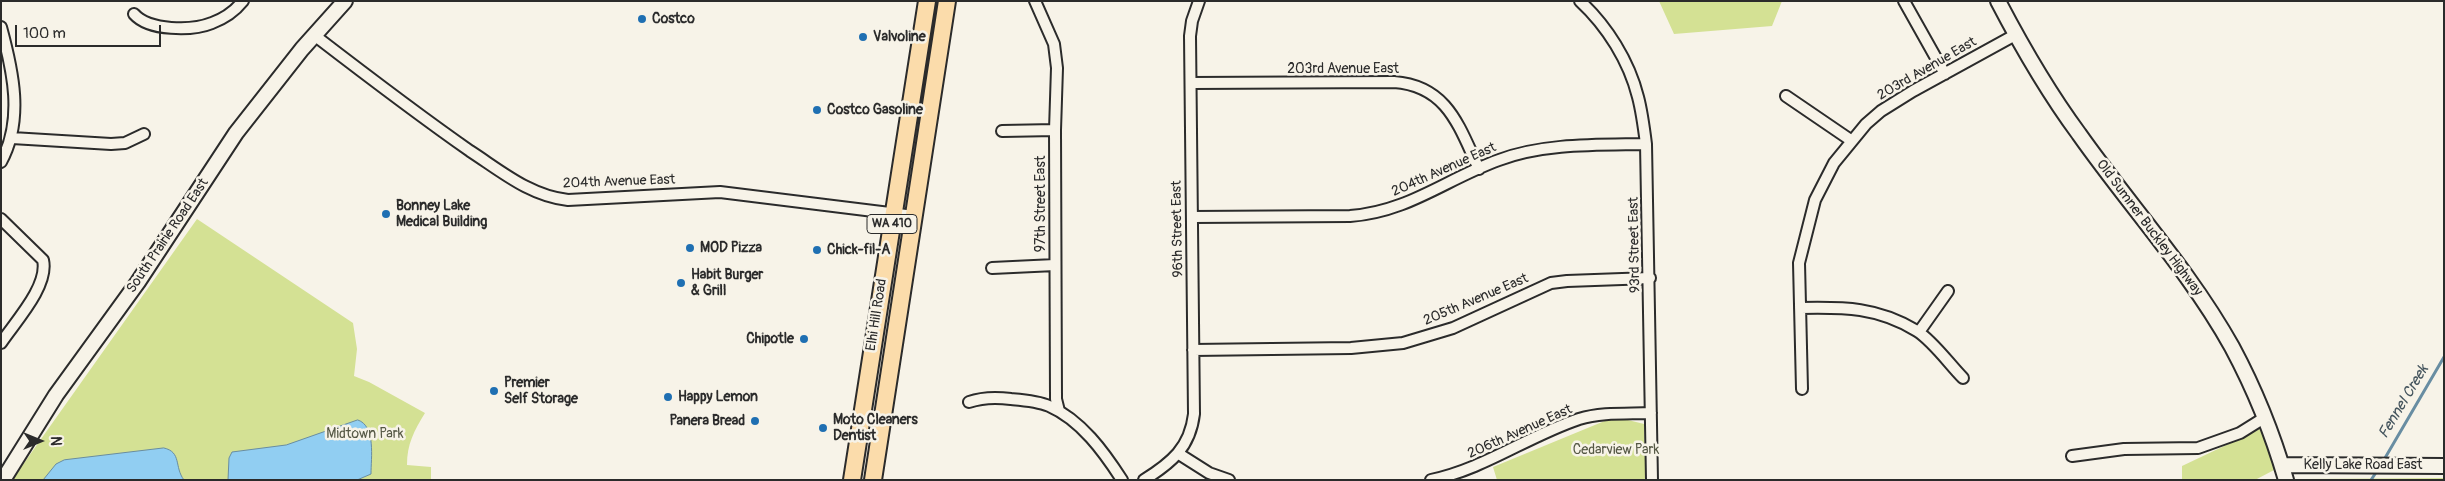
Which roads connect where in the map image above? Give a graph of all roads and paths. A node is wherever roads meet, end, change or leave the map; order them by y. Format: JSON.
{"nodes":[{"id":1,"x":243,"y":1,"type":"edge"},
{"id":2,"x":345,"y":1,"type":"edge"},
{"id":3,"x":927,"y":1,"type":"edge"},
{"id":4,"x":946,"y":1,"type":"edge"},
{"id":5,"x":1035,"y":1,"type":"edge"},
{"id":6,"x":1199,"y":1,"type":"edge"},
{"id":7,"x":1580,"y":1,"type":"edge"},
{"id":8,"x":1904,"y":1,"type":"edge"},
{"id":9,"x":1998,"y":1,"type":"edge"},
{"id":10,"x":134,"y":14,"type":"dead end"},
{"id":11,"x":1,"y":27,"type":"edge"},
{"id":12,"x":314,"y":35,"type":"junction"},
{"id":13,"x":2015,"y":35,"type":"junction"},
{"id":14,"x":1945,"y":74,"type":"junction"},
{"id":15,"x":1191,"y":83,"type":"junction"},
{"id":16,"x":1786,"y":96,"type":"dead end"},
{"id":17,"x":1055,"y":130,"type":"junction"},
{"id":18,"x":1002,"y":131,"type":"dead end"},
{"id":19,"x":144,"y":134,"type":"dead end"},
{"id":20,"x":12,"y":138,"type":"junction"},
{"id":21,"x":1852,"y":141,"type":"junction"},
{"id":22,"x":1646,"y":144,"type":"junction"},
{"id":23,"x":1,"y":162,"type":"edge"},
{"id":24,"x":1479,"y":169,"type":"junction"},
{"id":25,"x":894,"y":213,"type":"junction"},
{"id":26,"x":914,"y":216,"type":"junction"},
{"id":27,"x":1192,"y":217,"type":"junction"},
{"id":28,"x":1,"y":219,"type":"edge"},
{"id":29,"x":1055,"y":266,"type":"junction"},
{"id":30,"x":992,"y":268,"type":"dead end"},
{"id":31,"x":1650,"y":278,"type":"junction"},
{"id":32,"x":1948,"y":292,"type":"dead end"},
{"id":33,"x":1800,"y":308,"type":"junction"},
{"id":34,"x":1919,"y":332,"type":"junction"},
{"id":35,"x":1,"y":343,"type":"edge"},
{"id":36,"x":1193,"y":350,"type":"junction"},
{"id":37,"x":1963,"y":378,"type":"dead end"},
{"id":38,"x":1802,"y":389,"type":"dead end"},
{"id":39,"x":969,"y":402,"type":"dead end"},
{"id":40,"x":1059,"y":411,"type":"junction"},
{"id":41,"x":1651,"y":413,"type":"junction"},
{"id":42,"x":2264,"y":418,"type":"junction"},
{"id":43,"x":1180,"y":454,"type":"junction"},
{"id":44,"x":2072,"y":456,"type":"dead end"},
{"id":45,"x":2282,"y":465,"type":"junction"},
{"id":46,"x":2444,"y":466,"type":"edge"},
{"id":47,"x":4,"y":480,"type":"edge"},
{"id":48,"x":852,"y":480,"type":"edge"},
{"id":49,"x":873,"y":480,"type":"edge"},
{"id":50,"x":1122,"y":480,"type":"edge"},
{"id":51,"x":1144,"y":480,"type":"edge"},
{"id":52,"x":1229,"y":480,"type":"edge"},
{"id":53,"x":1431,"y":480,"type":"edge"},
{"id":54,"x":1652,"y":480,"type":"edge"},
{"id":55,"x":2286,"y":480,"type":"edge"}],
"edges":[{"from":1,"to":10,"type":"street"},
{"from":2,"to":12,"type":"street","name":"South Prairie Road East"},
{"from":3,"to":25,"type":"main road","name":"Elhi Hill Road","number":"WA 410"},
{"from":4,"to":26,"type":"main road","name":"Elhi Hill Road","number":"WA 410"},
{"from":5,"to":17,"type":"street","name":"97th Street East"},
{"from":6,"to":15,"type":"street","name":"96th Street East"},
{"from":7,"to":22,"type":"street","name":"93rd Street East"},
{"from":8,"to":14,"type":"street"},
{"from":9,"to":13,"type":"street","name":"Old Sumner Buckley Highway"},
{"from":11,"to":20,"type":"street"},
{"from":12,"to":25,"type":"street","name":"204th Avenue East"},
{"from":12,"to":47,"type":"street","name":"South Prairie Road East"},
{"from":13,"to":14,"type":"street","name":"203rd Avenue East"},
{"from":13,"to":42,"type":"street","name":"Old Sumner Buckley Highway"},
{"from":14,"to":21,"type":"street","name":"203rd Avenue East"},
{"from":15,"to":24,"type":"street","name":"203rd Avenue East"},
{"from":15,"to":27,"type":"street","name":"96th Street East"},
{"from":16,"to":21,"type":"street"},
{"from":17,"to":18,"type":"street"},
{"from":17,"to":29,"type":"street","name":"97th Street East"},
{"from":19,"to":20,"type":"street"},
{"from":20,"to":23,"type":"street"},
{"from":21,"to":33,"type":"street","name":"203rd Avenue East"},
{"from":22,"to":24,"type":"street","name":"204th Avenue East"},
{"from":22,"to":31,"type":"street","name":"93rd Street East"},
{"from":24,"to":27,"type":"street","name":"204th Avenue East"},
{"from":25,"to":26,"type":"street","name":"204th Avenue East"},
{"from":25,"to":48,"type":"main road","name":"Elhi Hill Road","number":"WA 410"},
{"from":26,"to":49,"type":"main road","name":"Elhi Hill Road","number":"WA 410"},
{"from":27,"to":36,"type":"street","name":"96th Street East"},
{"from":28,"to":35,"type":"street"},
{"from":29,"to":30,"type":"street"},
{"from":29,"to":40,"type":"street","name":"97th Street East"},
{"from":31,"to":36,"type":"street","name":"205th Avenue East"},
{"from":31,"to":41,"type":"street","name":"93rd Street East"},
{"from":32,"to":34,"type":"street"},
{"from":33,"to":34,"type":"street"},
{"from":33,"to":38,"type":"street","name":"203rd Avenue East"},
{"from":34,"to":37,"type":"street"},
{"from":36,"to":43,"type":"street","name":"96th Street East"},
{"from":39,"to":40,"type":"street"},
{"from":40,"to":50,"type":"street"},
{"from":41,"to":53,"type":"street","name":"206th Avenue East"},
{"from":41,"to":54,"type":"street","name":"93rd Street East"},
{"from":42,"to":44,"type":"street"},
{"from":42,"to":45,"type":"street","name":"Old Sumner Buckley Highway"},
{"from":43,"to":51,"type":"street"},
{"from":43,"to":52,"type":"street"},
{"from":45,"to":46,"type":"street","name":"Kelly Lake Road East"},
{"from":45,"to":55,"type":"street","name":"Old Sumner Buckley Highway"}]}
